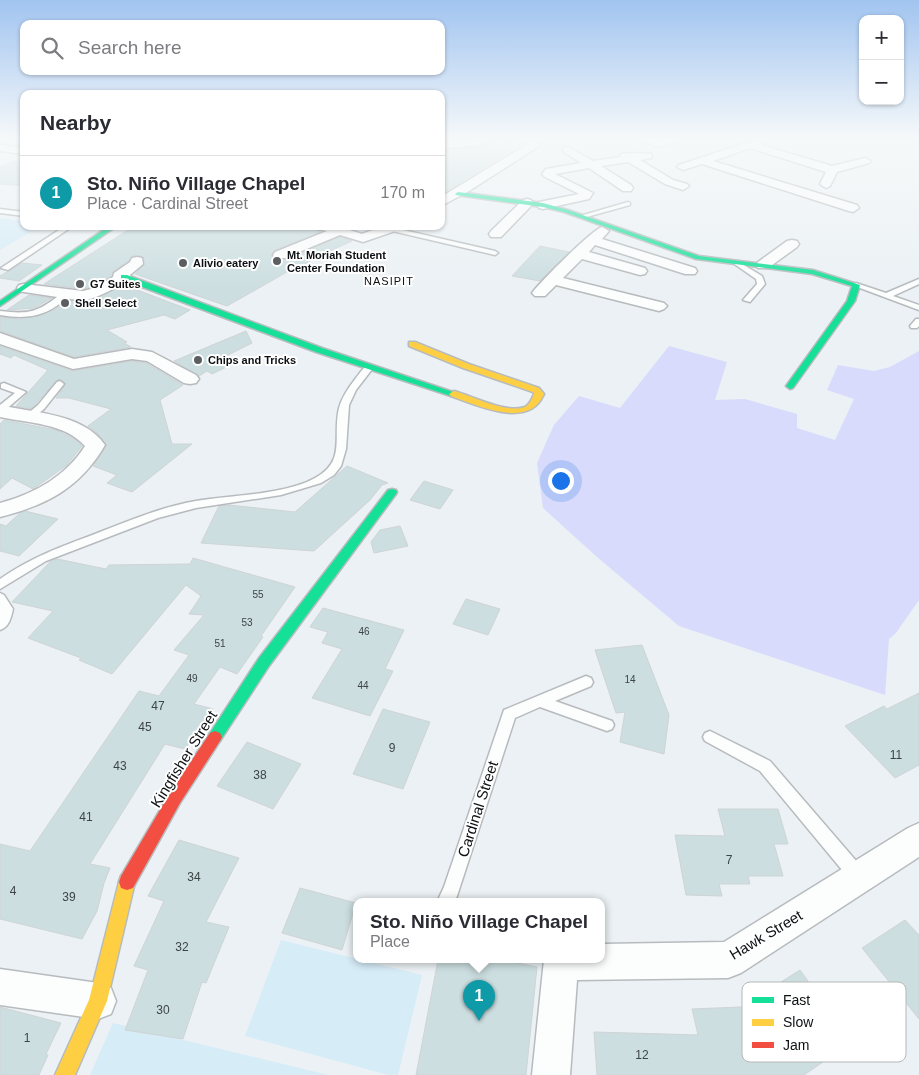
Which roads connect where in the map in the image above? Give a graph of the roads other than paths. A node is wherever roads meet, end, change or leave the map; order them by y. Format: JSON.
{"nodes":[{"id":1,"x":464,"y":190,"type":"edge"},
{"id":2,"x":581,"y":190,"type":"edge"},
{"id":3,"x":798,"y":190,"type":"edge"},
{"id":4,"x":824,"y":190,"type":"edge"},
{"id":5,"x":458,"y":194,"type":"junction"},
{"id":6,"x":821,"y":197,"type":"junction"},
{"id":7,"x":445,"y":200,"type":"edge"},
{"id":8,"x":527,"y":203,"type":"junction"},
{"id":9,"x":628,"y":204,"type":"dead end"},
{"id":10,"x":543,"y":205,"type":"junction"},
{"id":11,"x":853,"y":208,"type":"dead end"},
{"id":12,"x":0,"y":211,"type":"edge"},
{"id":13,"x":20,"y":214,"type":"edge"},
{"id":14,"x":579,"y":214,"type":"junction"},
{"id":15,"x":605,"y":228,"type":"joint"},
{"id":16,"x":64,"y":230,"type":"edge"},
{"id":17,"x":108,"y":230,"type":"edge"},
{"id":18,"x":332,"y":230,"type":"edge"},
{"id":19,"x":387,"y":230,"type":"edge"},
{"id":20,"x":401,"y":230,"type":"edge"},
{"id":21,"x":337,"y":232,"type":"junction"},
{"id":22,"x":496,"y":234,"type":"dead end"},
{"id":23,"x":592,"y":240,"type":"junction"},
{"id":24,"x":792,"y":244,"type":"dead end"},
{"id":25,"x":495,"y":253,"type":"dead end"},
{"id":26,"x":578,"y":253,"type":"junction"},
{"id":27,"x":280,"y":255,"type":"dead end"},
{"id":28,"x":137,"y":261,"type":"dead end"},
{"id":29,"x":735,"y":262,"type":"junction"},
{"id":30,"x":763,"y":265,"type":"junction"},
{"id":31,"x":5,"y":268,"type":"dead end"},
{"id":32,"x":640,"y":271,"type":"dead end"},
{"id":33,"x":690,"y":271,"type":"dead end"},
{"id":34,"x":124,"y":277,"type":"junction"},
{"id":35,"x":552,"y":280,"type":"junction"},
{"id":36,"x":919,"y":281,"type":"edge"},
{"id":37,"x":856,"y":285,"type":"junction"},
{"id":38,"x":24,"y":288,"type":"junction"},
{"id":39,"x":540,"y":293,"type":"dead end"},
{"id":40,"x":67,"y":294,"type":"junction"},
{"id":41,"x":886,"y":296,"type":"junction"},
{"id":42,"x":747,"y":300,"type":"dead end"},
{"id":43,"x":0,"y":304,"type":"edge"},
{"id":44,"x":659,"y":306,"type":"dead end"},
{"id":45,"x":919,"y":308,"type":"edge"},
{"id":46,"x":0,"y":314,"type":"edge"},
{"id":47,"x":0,"y":338,"type":"edge"},
{"id":48,"x":412,"y":344,"type":"dead end"},
{"id":49,"x":369,"y":368,"type":"junction"},
{"id":50,"x":190,"y":380,"type":"dead end"},
{"id":51,"x":60,"y":384,"type":"dead end"},
{"id":52,"x":4,"y":386,"type":"dead end"},
{"id":53,"x":790,"y":386,"type":"dead end"},
{"id":54,"x":0,"y":410,"type":"edge"},
{"id":55,"x":28,"y":418,"type":"junction"},
{"id":56,"x":392,"y":492,"type":"dead end"},
{"id":57,"x":0,"y":510,"type":"edge"},
{"id":58,"x":0,"y":585,"type":"edge"},
{"id":59,"x":0,"y":598,"type":"edge"},
{"id":60,"x":0,"y":625,"type":"edge"},
{"id":61,"x":586,"y":682,"type":"dead end"},
{"id":62,"x":539,"y":701,"type":"junction"},
{"id":63,"x":607,"y":725,"type":"dead end"},
{"id":64,"x":710,"y":737,"type":"dead end"},
{"id":65,"x":919,"y":839,"type":"edge"},
{"id":66,"x":859,"y":877,"type":"junction"},
{"id":67,"x":447,"y":898,"type":"edge"},
{"id":68,"x":605,"y":961,"type":"edge"},
{"id":69,"x":556,"y":963,"type":"edge"},
{"id":70,"x":0,"y":987,"type":"edge"},
{"id":71,"x":98,"y":1001,"type":"junction"},
{"id":72,"x":65,"y":1075,"type":"edge"},
{"id":73,"x":551,"y":1075,"type":"edge"}],
"edges":[{"from":1,"to":5,"type":"street"},
{"from":2,"to":10,"type":"street"},
{"from":3,"to":6,"type":"street"},
{"from":4,"to":6,"type":"street"},
{"from":5,"to":7,"type":"street"},
{"from":5,"to":8,"type":"street"},
{"from":6,"to":11,"type":"street"},
{"from":8,"to":10,"type":"street"},
{"from":8,"to":22,"type":"street"},
{"from":9,"to":14,"type":"lane"},
{"from":10,"to":14,"type":"street"},
{"from":12,"to":13,"type":"lane"},
{"from":14,"to":15,"type":"street"},
{"from":14,"to":29,"type":"street"},
{"from":15,"to":23,"type":"street"},
{"from":16,"to":31,"type":"lane"},
{"from":17,"to":38,"type":"street"},
{"from":18,"to":21,"type":"street"},
{"from":19,"to":21,"type":"street"},
{"from":20,"to":25,"type":"lane"},
{"from":21,"to":27,"type":"street"},
{"from":23,"to":26,"type":"street"},
{"from":23,"to":33,"type":"street"},
{"from":24,"to":30,"type":"street"},
{"from":26,"to":32,"type":"street"},
{"from":26,"to":35,"type":"street"},
{"from":28,"to":34,"type":"street"},
{"from":29,"to":30,"type":"street"},
{"from":29,"to":42,"type":"lane"},
{"from":30,"to":37,"type":"street"},
{"from":34,"to":40,"type":"street"},
{"from":34,"to":49,"type":"street"},
{"from":35,"to":39,"type":"street"},
{"from":35,"to":44,"type":"street"},
{"from":36,"to":41,"type":"lane"},
{"from":37,"to":41,"type":"lane"},
{"from":37,"to":53,"type":"street"},
{"from":38,"to":40,"type":"street"},
{"from":38,"to":43,"type":"street"},
{"from":40,"to":46,"type":"lane"},
{"from":41,"to":45,"type":"lane"},
{"from":47,"to":50,"type":"street"},
{"from":48,"to":49,"type":"street"},
{"from":49,"to":58,"type":"lane"},
{"from":51,"to":55,"type":"lane"},
{"from":52,"to":54,"type":"lane"},
{"from":54,"to":55,"type":"street"},
{"from":55,"to":57,"type":"street"},
{"from":56,"to":71,"type":"street","name":"Kingfisher Street"},
{"from":59,"to":60,"type":"lane"},
{"from":61,"to":62,"type":"lane"},
{"from":62,"to":63,"type":"lane"},
{"from":62,"to":67,"type":"lane","name":"Cardinal Street"},
{"from":64,"to":66,"type":"lane"},
{"from":65,"to":66,"type":"street","name":"Hawk Street"},
{"from":66,"to":68,"type":"street","name":"Hawk Street"},
{"from":69,"to":73,"type":"street"},
{"from":70,"to":71,"type":"street"},
{"from":71,"to":72,"type":"street","name":"Kingfisher Street"}]}
